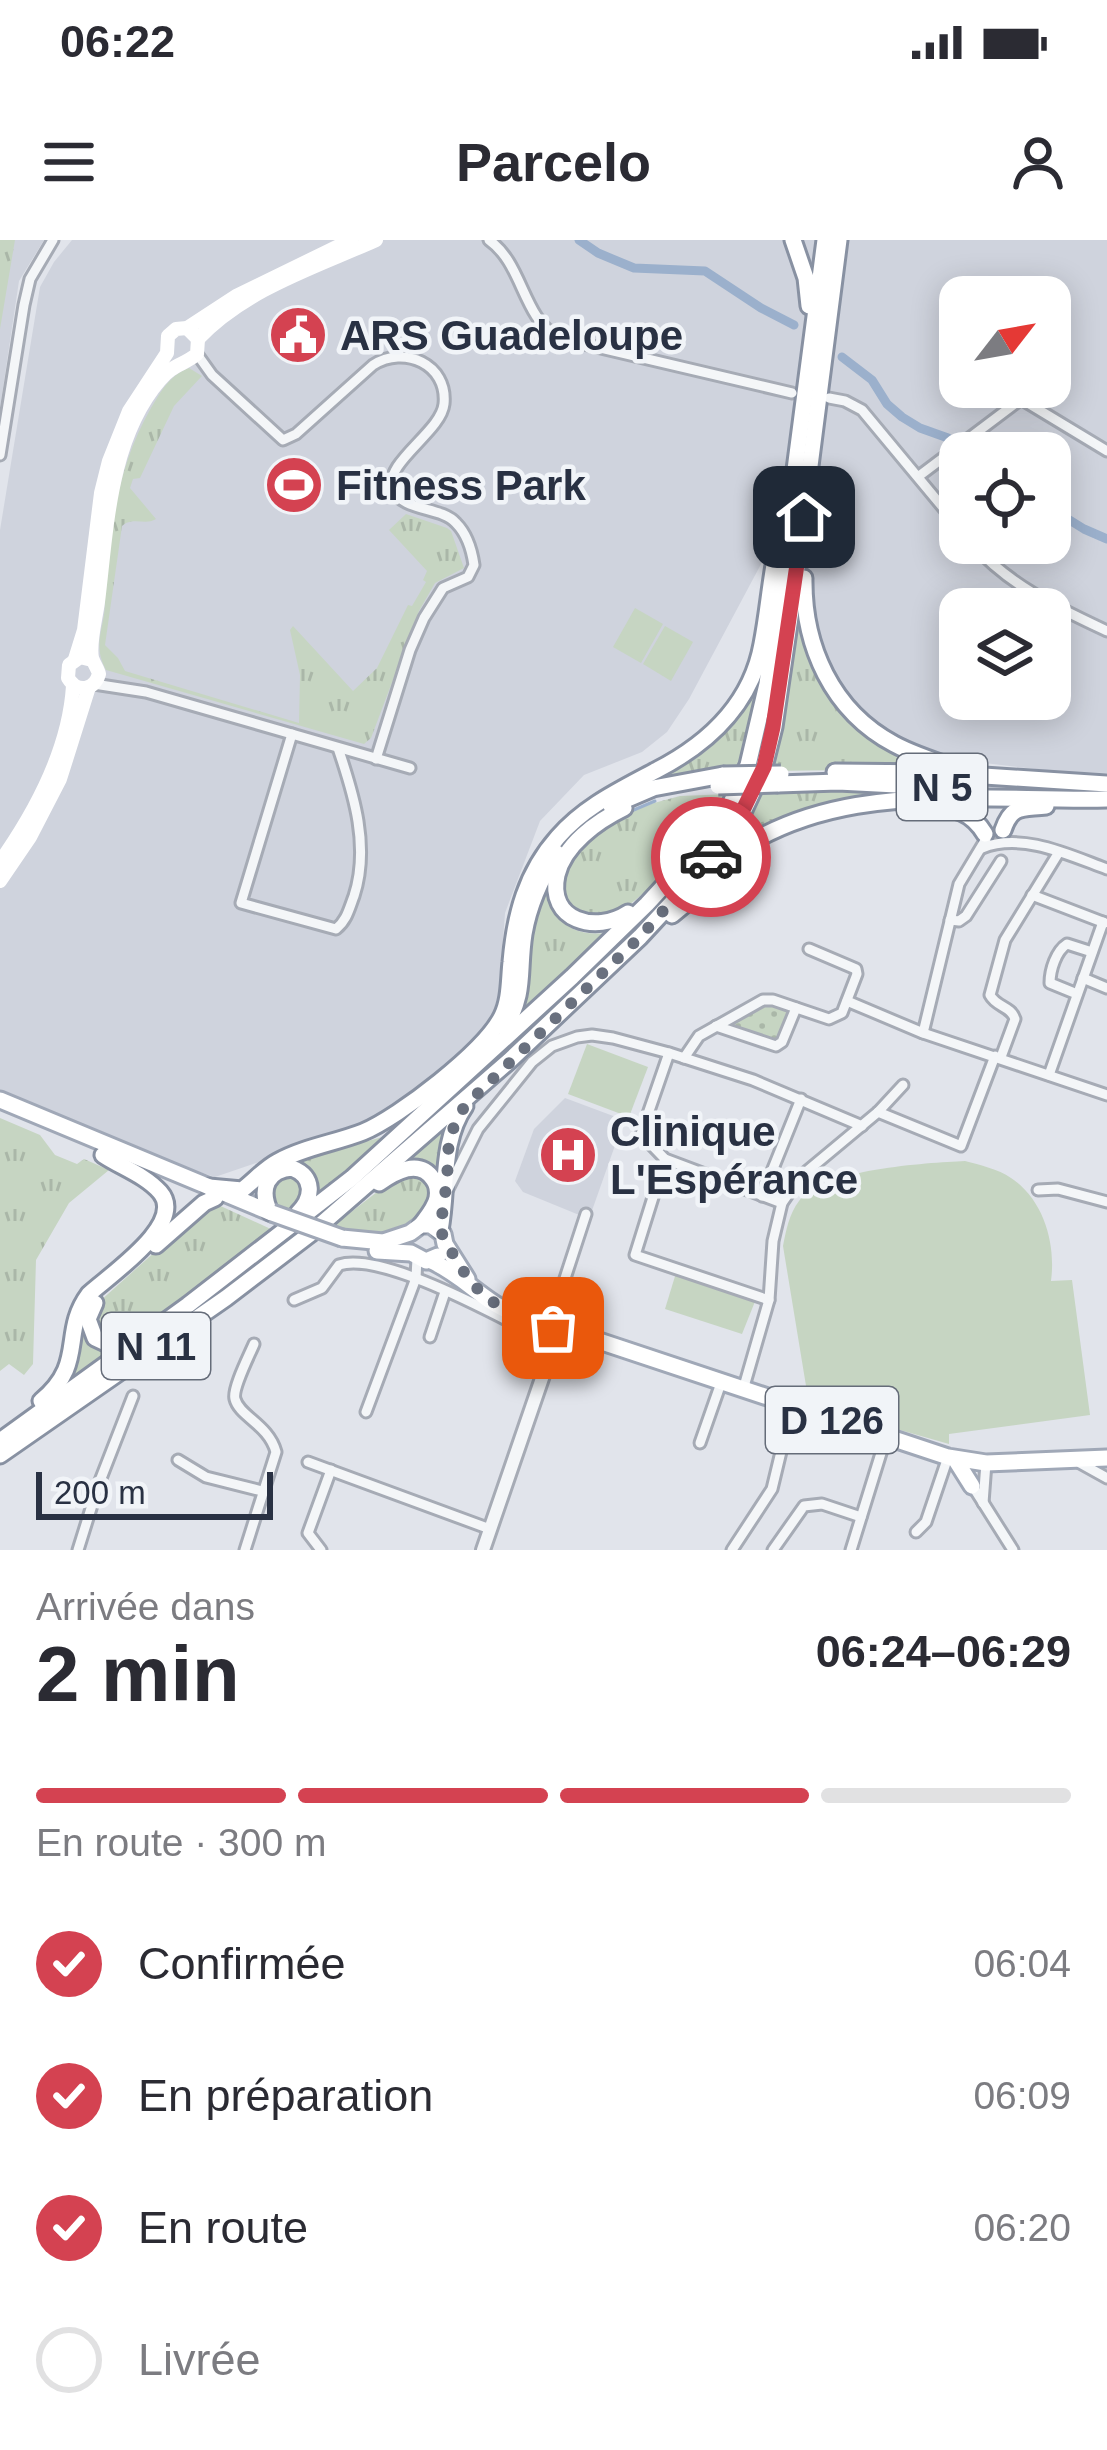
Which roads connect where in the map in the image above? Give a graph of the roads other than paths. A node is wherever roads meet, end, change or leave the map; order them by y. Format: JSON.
{"nodes":[{"id":1,"x":53,"y":240,"type":"edge"},
{"id":2,"x":351,"y":240,"type":"edge"},
{"id":3,"x":376,"y":240,"type":"edge"},
{"id":4,"x":489,"y":240,"type":"edge"},
{"id":5,"x":793,"y":240,"type":"edge"},
{"id":6,"x":825,"y":240,"type":"edge"},
{"id":7,"x":839,"y":240,"type":"edge"},
{"id":8,"x":190,"y":349,"type":"junction"},
{"id":9,"x":166,"y":350,"type":"junction"},
{"id":10,"x":808,"y":373,"type":"junction"},
{"id":11,"x":792,"y":393,"type":"dead end"},
{"id":12,"x":829,"y":398,"type":"dead end"},
{"id":13,"x":1107,"y":451,"type":"edge"},
{"id":14,"x":0,"y":455,"type":"edge"},
{"id":15,"x":919,"y":476,"type":"junction"},
{"id":16,"x":802,"y":481,"type":"junction"},
{"id":17,"x":939,"y":501,"type":"edge"},
{"id":18,"x":992,"y":564,"type":"edge"},
{"id":19,"x":1107,"y":631,"type":"edge"},
{"id":20,"x":75,"y":659,"type":"junction"},
{"id":21,"x":90,"y":678,"type":"junction"},
{"id":22,"x":292,"y":734,"type":"junction"},
{"id":23,"x":338,"y":748,"type":"junction"},
{"id":24,"x":376,"y":759,"type":"junction"},
{"id":25,"x":410,"y":768,"type":"dead end"},
{"id":26,"x":974,"y":774,"type":"junction"},
{"id":27,"x":780,"y":779,"type":"junction"},
{"id":28,"x":720,"y":780,"type":"junction"},
{"id":29,"x":1107,"y":784,"type":"edge"},
{"id":30,"x":618,"y":791,"type":"junction"},
{"id":31,"x":1102,"y":798,"type":"edge"},
{"id":32,"x":996,"y":839,"type":"junction"},
{"id":33,"x":1059,"y":852,"type":"junction"},
{"id":34,"x":1001,"y":861,"type":"dead end"},
{"id":35,"x":0,"y":862,"type":"edge"},
{"id":36,"x":1107,"y":869,"type":"edge"},
{"id":37,"x":0,"y":881,"type":"edge"},
{"id":38,"x":1032,"y":895,"type":"junction"},
{"id":39,"x":678,"y":896,"type":"junction"},
{"id":40,"x":647,"y":904,"type":"junction"},
{"id":41,"x":950,"y":920,"type":"junction"},
{"id":42,"x":1105,"y":923,"type":"edge"},
{"id":43,"x":640,"y":937,"type":"junction"},
{"id":44,"x":809,"y":949,"type":"dead end"},
{"id":45,"x":1092,"y":952,"type":"junction"},
{"id":46,"x":1083,"y":978,"type":"junction"},
{"id":47,"x":1107,"y":988,"type":"edge"},
{"id":48,"x":1077,"y":994,"type":"junction"},
{"id":49,"x":847,"y":1001,"type":"junction"},
{"id":50,"x":796,"y":1008,"type":"junction"},
{"id":51,"x":716,"y":1025,"type":"junction"},
{"id":52,"x":923,"y":1033,"type":"junction"},
{"id":53,"x":669,"y":1053,"type":"junction"},
{"id":54,"x":998,"y":1056,"type":"junction"},
{"id":55,"x":684,"y":1058,"type":"junction"},
{"id":56,"x":509,"y":1061,"type":"junction"},
{"id":57,"x":468,"y":1073,"type":"junction"},
{"id":58,"x":1049,"y":1075,"type":"junction"},
{"id":59,"x":903,"y":1085,"type":"dead end"},
{"id":60,"x":1107,"y":1095,"type":"edge"},
{"id":61,"x":801,"y":1099,"type":"junction"},
{"id":62,"x":3,"y":1108,"type":"edge"},
{"id":63,"x":878,"y":1112,"type":"junction"},
{"id":64,"x":862,"y":1126,"type":"junction"},
{"id":65,"x":103,"y":1154,"type":"junction"},
{"id":66,"x":665,"y":1159,"type":"junction"},
{"id":67,"x":1038,"y":1190,"type":"dead end"},
{"id":68,"x":212,"y":1192,"type":"junction"},
{"id":69,"x":446,"y":1194,"type":"junction"},
{"id":70,"x":762,"y":1196,"type":"junction"},
{"id":71,"x":1107,"y":1202,"type":"edge"},
{"id":72,"x":782,"y":1203,"type":"junction"},
{"id":73,"x":271,"y":1214,"type":"junction"},
{"id":74,"x":586,"y":1214,"type":"dead end"},
{"id":75,"x":416,"y":1229,"type":"junction"},
{"id":76,"x":442,"y":1237,"type":"junction"},
{"id":77,"x":340,"y":1241,"type":"junction"},
{"id":78,"x":267,"y":1245,"type":"junction"},
{"id":79,"x":420,"y":1264,"type":"junction"},
{"id":80,"x":469,"y":1282,"type":"junction"},
{"id":81,"x":445,"y":1292,"type":"junction"},
{"id":82,"x":294,"y":1300,"type":"dead end"},
{"id":83,"x":770,"y":1300,"type":"junction"},
{"id":84,"x":182,"y":1319,"type":"junction"},
{"id":85,"x":522,"y":1328,"type":"dead end"},
{"id":86,"x":553,"y":1328,"type":"junction"},
{"id":87,"x":430,"y":1337,"type":"dead end"},
{"id":88,"x":254,"y":1344,"type":"dead end"},
{"id":89,"x":721,"y":1383,"type":"junction"},
{"id":90,"x":743,"y":1390,"type":"junction"},
{"id":91,"x":133,"y":1396,"type":"dead end"},
{"id":92,"x":792,"y":1406,"type":"junction"},
{"id":93,"x":366,"y":1412,"type":"dead end"},
{"id":94,"x":0,"y":1437,"type":"edge"},
{"id":95,"x":886,"y":1437,"type":"junction"},
{"id":96,"x":700,"y":1443,"type":"dead end"},
{"id":97,"x":0,"y":1456,"type":"edge"},
{"id":98,"x":952,"y":1458,"type":"junction"},
{"id":99,"x":1107,"y":1458,"type":"edge"},
{"id":100,"x":178,"y":1460,"type":"dead end"},
{"id":101,"x":1075,"y":1460,"type":"junction"},
{"id":102,"x":308,"y":1462,"type":"dead end"},
{"id":103,"x":981,"y":1463,"type":"junction"},
{"id":104,"x":331,"y":1470,"type":"junction"},
{"id":105,"x":1107,"y":1478,"type":"edge"},
{"id":106,"x":972,"y":1486,"type":"junction"},
{"id":107,"x":262,"y":1492,"type":"junction"},
{"id":108,"x":983,"y":1503,"type":"junction"},
{"id":109,"x":861,"y":1517,"type":"junction"},
{"id":110,"x":490,"y":1529,"type":"junction"},
{"id":111,"x":916,"y":1532,"type":"dead end"},
{"id":112,"x":81,"y":1549,"type":"edge"},
{"id":113,"x":245,"y":1550,"type":"edge"},
{"id":114,"x":321,"y":1550,"type":"edge"},
{"id":115,"x":483,"y":1550,"type":"edge"},
{"id":116,"x":732,"y":1550,"type":"edge"},
{"id":117,"x":772,"y":1550,"type":"edge"},
{"id":118,"x":851,"y":1550,"type":"edge"},
{"id":119,"x":1012,"y":1550,"type":"edge"}],
"edges":[{"from":1,"to":14,"type":"street"},
{"from":2,"to":8,"type":"main road"},
{"from":3,"to":8,"type":"main road"},
{"from":4,"to":11,"type":"street"},
{"from":5,"to":10,"type":"main road"},
{"from":6,"to":10,"type":"main road","number":"N 11"},
{"from":7,"to":16,"type":"main road","number":"N 11"},
{"from":8,"to":9,"type":"main road"},
{"from":8,"to":9,"type":"main road"},
{"from":8,"to":21,"type":"main road"},
{"from":8,"to":24,"type":"street"},
{"from":9,"to":20,"type":"main road"},
{"from":10,"to":16,"type":"main road","number":"N 11"},
{"from":12,"to":15,"type":"street"},
{"from":13,"to":15,"type":"street"},
{"from":15,"to":17,"type":"street"},
{"from":16,"to":26,"type":"main road"},
{"from":16,"to":30,"type":"main road"},
{"from":16,"to":39,"type":"main road","number":"N 11"},
{"from":16,"to":40,"type":"main road","number":"N 11"},
{"from":18,"to":19,"type":"street"},
{"from":20,"to":21,"type":"main road"},
{"from":20,"to":21,"type":"main road"},
{"from":21,"to":22,"type":"street"},
{"from":21,"to":35,"type":"main road"},
{"from":21,"to":37,"type":"main road"},
{"from":22,"to":23,"type":"street"},
{"from":22,"to":23,"type":"street"},
{"from":23,"to":24,"type":"street"},
{"from":24,"to":25,"type":"street"},
{"from":26,"to":27,"type":"main road","number":"N 5"},
{"from":26,"to":29,"type":"main road","number":"N 5"},
{"from":27,"to":28,"type":"main road","number":"N 5","bridge":true},
{"from":27,"to":31,"type":"main road","number":"N 5"},
{"from":28,"to":30,"type":"main road"},
{"from":28,"to":40,"type":"main road"},
{"from":28,"to":57,"type":"main road"},
{"from":30,"to":68,"type":"main road"},
{"from":31,"to":32,"type":"main road"},
{"from":31,"to":39,"type":"main road"},
{"from":32,"to":33,"type":"street"},
{"from":32,"to":41,"type":"street"},
{"from":32,"to":43,"type":"main road"},
{"from":33,"to":36,"type":"street"},
{"from":33,"to":38,"type":"street"},
{"from":34,"to":41,"type":"street"},
{"from":38,"to":42,"type":"street"},
{"from":38,"to":54,"type":"street"},
{"from":39,"to":43,"type":"main road","number":"N 11"},
{"from":40,"to":57,"type":"main road","number":"N 11"},
{"from":41,"to":52,"type":"street"},
{"from":42,"to":45,"type":"street"},
{"from":43,"to":56,"type":"main road","number":"N 11"},
{"from":44,"to":49,"type":"street"},
{"from":45,"to":46,"type":"street"},
{"from":45,"to":48,"type":"street"},
{"from":46,"to":47,"type":"street"},
{"from":46,"to":48,"type":"street"},
{"from":48,"to":58,"type":"street"},
{"from":49,"to":50,"type":"street"},
{"from":49,"to":52,"type":"street"},
{"from":50,"to":51,"type":"street"},
{"from":50,"to":51,"type":"street"},
{"from":51,"to":55,"type":"street"},
{"from":52,"to":54,"type":"street"},
{"from":53,"to":55,"type":"street"},
{"from":53,"to":66,"type":"street"},
{"from":53,"to":69,"type":"street"},
{"from":54,"to":58,"type":"street"},
{"from":54,"to":63,"type":"street"},
{"from":55,"to":61,"type":"street"},
{"from":56,"to":69,"type":"main road"},
{"from":56,"to":84,"type":"main road","number":"N 11"},
{"from":57,"to":78,"type":"main road","number":"N 11"},
{"from":58,"to":60,"type":"street"},
{"from":59,"to":63,"type":"street"},
{"from":61,"to":64,"type":"street"},
{"from":61,"to":70,"type":"street"},
{"from":62,"to":65,"type":"main road"},
{"from":62,"to":68,"type":"main road"},
{"from":63,"to":64,"type":"street"},
{"from":64,"to":72,"type":"street"},
{"from":65,"to":68,"type":"main road"},
{"from":65,"to":94,"type":"main road"},
{"from":66,"to":70,"type":"street"},
{"from":66,"to":83,"type":"street"},
{"from":67,"to":71,"type":"street"},
{"from":68,"to":73,"type":"main road"},
{"from":68,"to":84,"type":"main road"},
{"from":69,"to":76,"type":"main road"},
{"from":70,"to":72,"type":"street"},
{"from":72,"to":83,"type":"street"},
{"from":73,"to":77,"type":"main road","bridge":true},
{"from":73,"to":78,"type":"main road"},
{"from":74,"to":86,"type":"street"},
{"from":75,"to":76,"type":"main road"},
{"from":75,"to":77,"type":"main road"},
{"from":75,"to":79,"type":"main road"},
{"from":75,"to":84,"type":"main road"},
{"from":76,"to":79,"type":"main road"},
{"from":76,"to":80,"type":"main road","number":"D 126"},
{"from":77,"to":79,"type":"main road"},
{"from":78,"to":84,"type":"main road","number":"N 11"},
{"from":79,"to":80,"type":"main road","number":"D 126"},
{"from":79,"to":81,"type":"street"},
{"from":79,"to":82,"type":"street"},
{"from":79,"to":93,"type":"street"},
{"from":80,"to":86,"type":"main road","number":"D 126"},
{"from":81,"to":85,"type":"street"},
{"from":81,"to":87,"type":"street"},
{"from":83,"to":90,"type":"street"},
{"from":84,"to":94,"type":"main road","number":"N 11"},
{"from":84,"to":97,"type":"main road","number":"N 11"},
{"from":86,"to":89,"type":"main road","number":"D 126"},
{"from":86,"to":110,"type":"street"},
{"from":88,"to":107,"type":"street"},
{"from":89,"to":90,"type":"main road","number":"D 126"},
{"from":89,"to":96,"type":"street"},
{"from":90,"to":92,"type":"main road","number":"D 126"},
{"from":91,"to":112,"type":"street"},
{"from":92,"to":95,"type":"main road","number":"D 126"},
{"from":92,"to":116,"type":"street"},
{"from":95,"to":98,"type":"main road","number":"D 126"},
{"from":95,"to":109,"type":"street"},
{"from":98,"to":103,"type":"main road","number":"D 126"},
{"from":98,"to":106,"type":"main road"},
{"from":98,"to":111,"type":"street"},
{"from":99,"to":101,"type":"main road","number":"D 126"},
{"from":100,"to":107,"type":"street"},
{"from":101,"to":103,"type":"main road","number":"D 126"},
{"from":101,"to":105,"type":"street"},
{"from":102,"to":104,"type":"street"},
{"from":103,"to":106,"type":"street"},
{"from":103,"to":108,"type":"street"},
{"from":104,"to":110,"type":"street"},
{"from":104,"to":114,"type":"street"},
{"from":106,"to":108,"type":"street"},
{"from":107,"to":113,"type":"street"},
{"from":108,"to":119,"type":"street"},
{"from":109,"to":117,"type":"street"},
{"from":109,"to":118,"type":"street"},
{"from":110,"to":115,"type":"street"}]}
